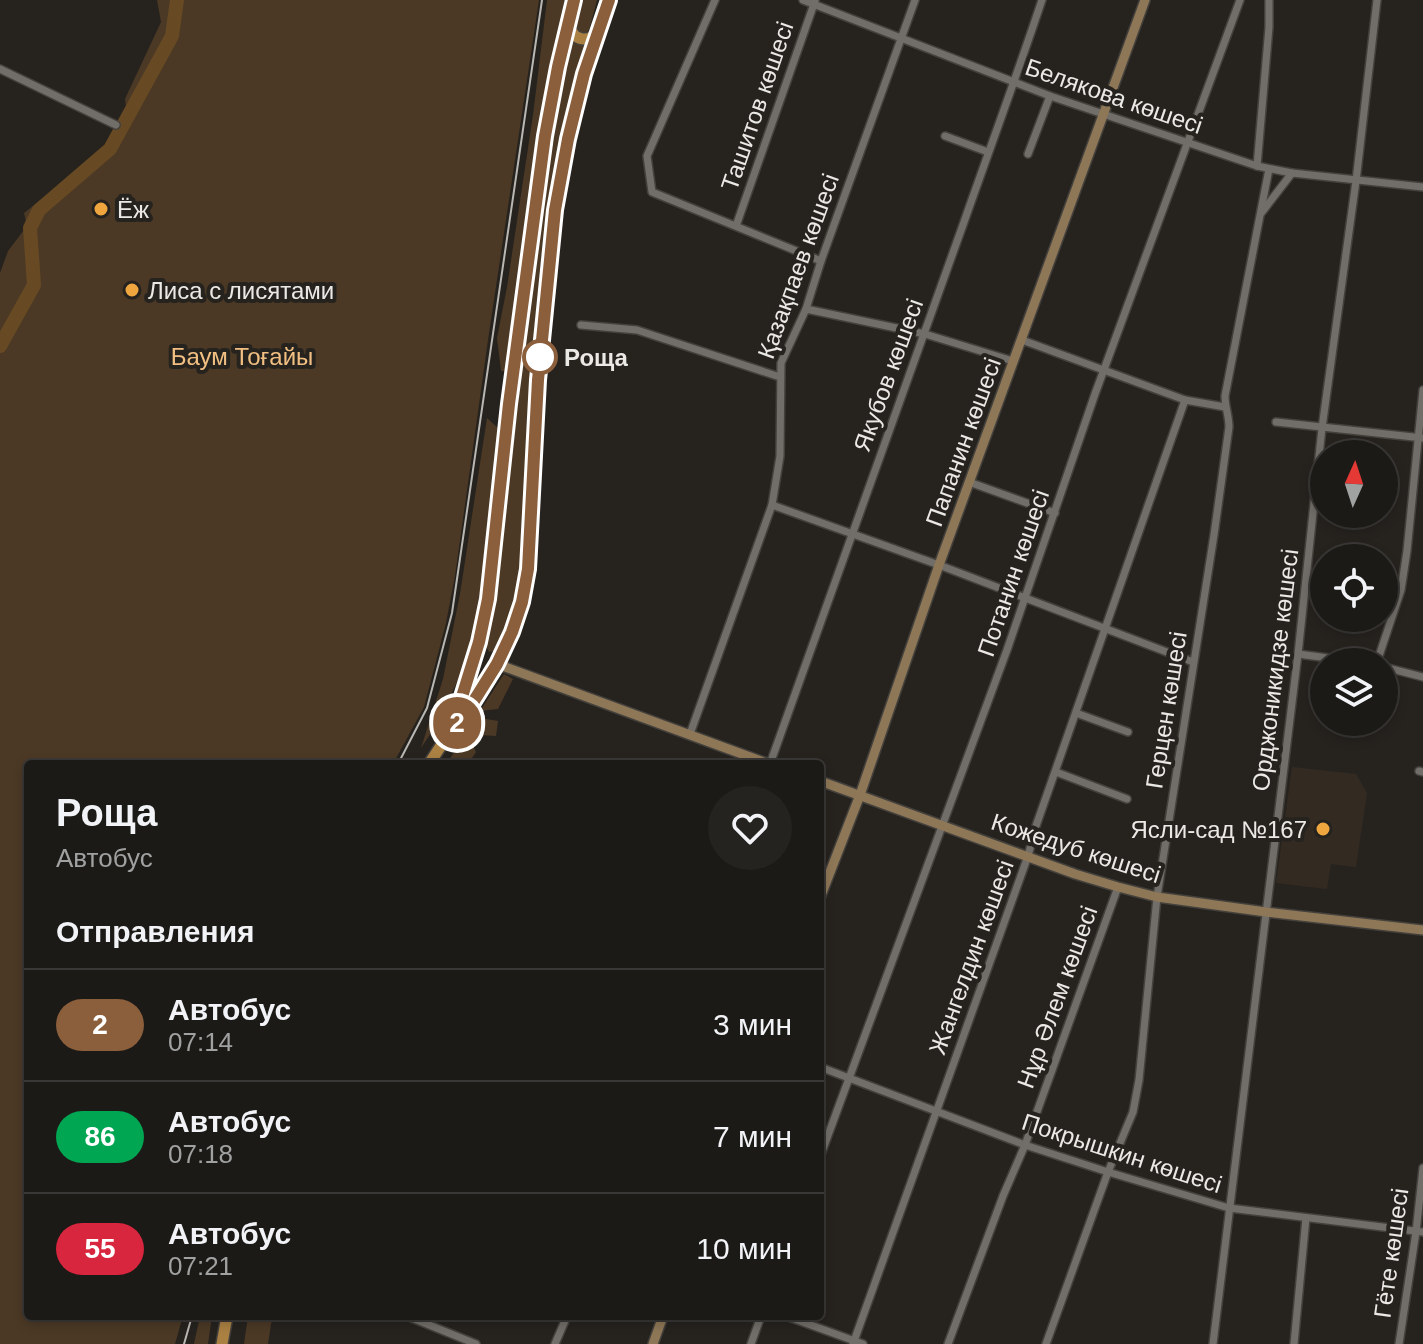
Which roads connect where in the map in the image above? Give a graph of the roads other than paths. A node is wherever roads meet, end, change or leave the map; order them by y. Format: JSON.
{"nodes":[{"id":1,"x":574,"y":0,"type":"edge"},
{"id":2,"x":608,"y":0,"type":"edge"},
{"id":3,"x":715,"y":0,"type":"edge"},
{"id":4,"x":803,"y":0,"type":"edge"},
{"id":5,"x":915,"y":0,"type":"edge"},
{"id":6,"x":1145,"y":0,"type":"edge"},
{"id":7,"x":1240,"y":0,"type":"edge"},
{"id":8,"x":1269,"y":0,"type":"edge"},
{"id":9,"x":1377,"y":0,"type":"edge"},
{"id":10,"x":1039,"y":1,"type":"edge"},
{"id":11,"x":815,"y":2,"type":"edge"},
{"id":12,"x":569,"y":21,"type":"junction"},
{"id":13,"x":599,"y":29,"type":"junction"},
{"id":14,"x":901,"y":38,"type":"junction"},
{"id":15,"x":0,"y":69,"type":"edge"},
{"id":16,"x":1015,"y":83,"type":"junction"},
{"id":17,"x":1050,"y":96,"type":"junction"},
{"id":18,"x":1104,"y":114,"type":"junction"},
{"id":19,"x":116,"y":125,"type":"dead end"},
{"id":20,"x":945,"y":136,"type":"dead end"},
{"id":21,"x":1187,"y":143,"type":"junction"},
{"id":22,"x":988,"y":152,"type":"junction"},
{"id":23,"x":1028,"y":154,"type":"dead end"},
{"id":24,"x":1257,"y":166,"type":"junction"},
{"id":25,"x":1269,"y":169,"type":"junction"},
{"id":26,"x":1292,"y":173,"type":"junction"},
{"id":27,"x":1356,"y":181,"type":"junction"},
{"id":28,"x":1423,"y":187,"type":"edge"},
{"id":29,"x":1261,"y":214,"type":"junction"},
{"id":30,"x":736,"y":226,"type":"junction"},
{"id":31,"x":821,"y":261,"type":"junction"},
{"id":32,"x":806,"y":309,"type":"junction"},
{"id":33,"x":581,"y":325,"type":"dead end"},
{"id":34,"x":925,"y":334,"type":"junction"},
{"id":35,"x":1022,"y":340,"type":"junction"},
{"id":36,"x":1013,"y":361,"type":"junction"},
{"id":37,"x":1104,"y":370,"type":"junction"},
{"id":38,"x":780,"y":377,"type":"junction"},
{"id":39,"x":1423,"y":390,"type":"edge"},
{"id":40,"x":1185,"y":400,"type":"junction"},
{"id":41,"x":1225,"y":407,"type":"junction"},
{"id":42,"x":1276,"y":422,"type":"dead end"},
{"id":43,"x":1322,"y":428,"type":"junction"},
{"id":44,"x":1420,"y":438,"type":"edge"},
{"id":45,"x":969,"y":482,"type":"junction"},
{"id":46,"x":772,"y":505,"type":"junction"},
{"id":47,"x":1055,"y":513,"type":"junction"},
{"id":48,"x":852,"y":534,"type":"junction"},
{"id":49,"x":939,"y":565,"type":"junction"},
{"id":50,"x":1025,"y":599,"type":"junction"},
{"id":51,"x":1104,"y":629,"type":"junction"},
{"id":52,"x":1382,"y":648,"type":"edge"},
{"id":53,"x":1298,"y":654,"type":"junction"},
{"id":54,"x":1310,"y":656,"type":"edge"},
{"id":55,"x":1193,"y":662,"type":"junction"},
{"id":56,"x":497,"y":664,"type":"junction"},
{"id":57,"x":1398,"y":671,"type":"edge"},
{"id":58,"x":1423,"y":677,"type":"edge"},
{"id":59,"x":1076,"y":713,"type":"junction"},
{"id":60,"x":452,"y":729,"type":"junction"},
{"id":61,"x":1128,"y":732,"type":"dead end"},
{"id":62,"x":690,"y":734,"type":"junction"},
{"id":63,"x":432,"y":760,"type":"edge"},
{"id":64,"x":758,"y":760,"type":"edge"},
{"id":65,"x":770,"y":760,"type":"edge"},
{"id":66,"x":1056,"y":772,"type":"junction"},
{"id":67,"x":824,"y":782,"type":"edge"},
{"id":68,"x":860,"y":795,"type":"junction"},
{"id":69,"x":1127,"y":799,"type":"dead end"},
{"id":70,"x":943,"y":826,"type":"junction"},
{"id":71,"x":1028,"y":856,"type":"junction"},
{"id":72,"x":1118,"y":887,"type":"junction"},
{"id":73,"x":824,"y":888,"type":"edge"},
{"id":74,"x":1157,"y":897,"type":"junction"},
{"id":75,"x":1266,"y":912,"type":"junction"},
{"id":76,"x":1423,"y":930,"type":"edge"},
{"id":77,"x":824,"y":1068,"type":"edge"},
{"id":78,"x":850,"y":1078,"type":"junction"},
{"id":79,"x":937,"y":1110,"type":"junction"},
{"id":80,"x":1025,"y":1145,"type":"junction"},
{"id":81,"x":824,"y":1146,"type":"edge"},
{"id":82,"x":1423,"y":1168,"type":"edge"},
{"id":83,"x":1108,"y":1172,"type":"junction"},
{"id":84,"x":1229,"y":1208,"type":"junction"},
{"id":85,"x":1306,"y":1218,"type":"junction"},
{"id":86,"x":1420,"y":1232,"type":"edge"},
{"id":87,"x":226,"y":1320,"type":"edge"},
{"id":88,"x":417,"y":1320,"type":"edge"},
{"id":89,"x":565,"y":1320,"type":"edge"},
{"id":90,"x":662,"y":1320,"type":"edge"},
{"id":91,"x":760,"y":1320,"type":"edge"},
{"id":92,"x":797,"y":1320,"type":"edge"},
{"id":93,"x":857,"y":1343,"type":"edge"},
{"id":94,"x":222,"y":1344,"type":"edge"},
{"id":95,"x":476,"y":1344,"type":"edge"},
{"id":96,"x":555,"y":1344,"type":"edge"},
{"id":97,"x":653,"y":1344,"type":"edge"},
{"id":98,"x":751,"y":1344,"type":"edge"},
{"id":99,"x":948,"y":1344,"type":"edge"},
{"id":100,"x":1046,"y":1344,"type":"edge"},
{"id":101,"x":1213,"y":1344,"type":"edge"},
{"id":102,"x":1294,"y":1344,"type":"edge"},
{"id":103,"x":1399,"y":1344,"type":"edge"}],
"edges":[{"from":1,"to":12,"type":"main road"},
{"from":2,"to":13,"type":"main road"},
{"from":3,"to":30,"type":"street"},
{"from":4,"to":11,"type":"street","name":"Белякова көшесі"},
{"from":5,"to":14,"type":"street","name":"Қазақпаев көшесі"},
{"from":6,"to":18,"type":"main road","name":"Папанин көшесі"},
{"from":7,"to":21,"type":"street","name":"Потанин көшесі"},
{"from":8,"to":24,"type":"street"},
{"from":9,"to":27,"type":"street","name":"Орджоникидзе көшесі"},
{"from":10,"to":16,"type":"street","name":"Якубов көшесі"},
{"from":11,"to":14,"type":"street","name":"Белякова көшесі"},
{"from":11,"to":30,"type":"street","name":"Ташитов көшесі"},
{"from":12,"to":13,"type":"main road"},
{"from":12,"to":60,"type":"main road"},
{"from":13,"to":56,"type":"main road"},
{"from":14,"to":16,"type":"street","name":"Белякова көшесі"},
{"from":14,"to":31,"type":"street","name":"Қазақпаев көшесі"},
{"from":15,"to":19,"type":"street"},
{"from":16,"to":17,"type":"street","name":"Белякова көшесі"},
{"from":16,"to":22,"type":"street","name":"Якубов көшесі"},
{"from":17,"to":18,"type":"street","name":"Белякова көшесі"},
{"from":17,"to":23,"type":"street"},
{"from":18,"to":21,"type":"street","name":"Белякова көшесі"},
{"from":18,"to":35,"type":"main road","name":"Папанин көшесі"},
{"from":20,"to":22,"type":"street"},
{"from":21,"to":24,"type":"street","name":"Белякова көшесі"},
{"from":21,"to":37,"type":"street","name":"Потанин көшесі"},
{"from":22,"to":34,"type":"street","name":"Якубов көшесі"},
{"from":24,"to":25,"type":"street","name":"Белякова көшесі"},
{"from":25,"to":26,"type":"street","name":"Белякова көшесі"},
{"from":25,"to":29,"type":"street","name":"Герцен көшесі"},
{"from":26,"to":27,"type":"street","name":"Белякова көшесі"},
{"from":26,"to":29,"type":"street"},
{"from":27,"to":28,"type":"street","name":"Белякова көшесі"},
{"from":27,"to":43,"type":"street","name":"Орджоникидзе көшесі"},
{"from":29,"to":41,"type":"street","name":"Герцен көшесі"},
{"from":30,"to":31,"type":"street"},
{"from":31,"to":32,"type":"street","name":"Қазақпаев көшесі"},
{"from":32,"to":34,"type":"street"},
{"from":32,"to":38,"type":"street","name":"Қазақпаев көшесі"},
{"from":33,"to":38,"type":"street"},
{"from":34,"to":36,"type":"street"},
{"from":34,"to":48,"type":"street","name":"Якубов көшесі"},
{"from":35,"to":36,"type":"main road","name":"Папанин көшесі"},
{"from":35,"to":37,"type":"street"},
{"from":36,"to":45,"type":"main road","name":"Папанин көшесі"},
{"from":37,"to":40,"type":"street"},
{"from":37,"to":47,"type":"street","name":"Потанин көшесі"},
{"from":38,"to":46,"type":"street","name":"Қазақпаев көшесі"},
{"from":39,"to":44,"type":"street"},
{"from":40,"to":41,"type":"street"},
{"from":40,"to":51,"type":"street","name":"Жангелдин көшесі"},
{"from":41,"to":55,"type":"street","name":"Герцен көшесі"},
{"from":42,"to":43,"type":"street"},
{"from":43,"to":44,"type":"street"},
{"from":43,"to":53,"type":"street","name":"Орджоникидзе көшесі"},
{"from":44,"to":52,"type":"street"},
{"from":45,"to":47,"type":"street"},
{"from":45,"to":49,"type":"main road","name":"Папанин көшесі"},
{"from":46,"to":48,"type":"street"},
{"from":46,"to":62,"type":"street","name":"Қазақпаев көшесі"},
{"from":47,"to":50,"type":"street","name":"Потанин көшесі"},
{"from":48,"to":49,"type":"street"},
{"from":48,"to":65,"type":"street","name":"Якубов көшесі"},
{"from":49,"to":50,"type":"street"},
{"from":49,"to":68,"type":"main road","name":"Папанин көшесі"},
{"from":50,"to":51,"type":"street"},
{"from":50,"to":70,"type":"street","name":"Потанин көшесі"},
{"from":51,"to":55,"type":"street"},
{"from":51,"to":59,"type":"street","name":"Жангелдин көшесі"},
{"from":53,"to":54,"type":"street"},
{"from":53,"to":75,"type":"street","name":"Орджоникидзе көшесі"},
{"from":55,"to":74,"type":"street","name":"Герцен көшесі"},
{"from":56,"to":60,"type":"main road"},
{"from":56,"to":62,"type":"main road"},
{"from":57,"to":58,"type":"street"},
{"from":59,"to":61,"type":"street"},
{"from":59,"to":66,"type":"street","name":"Жангелдин көшесі"},
{"from":60,"to":63,"type":"main road"},
{"from":62,"to":64,"type":"main road"},
{"from":66,"to":69,"type":"street"},
{"from":66,"to":71,"type":"street","name":"Жангелдин көшесі"},
{"from":67,"to":68,"type":"main road","name":"Кожедуб көшесі"},
{"from":68,"to":70,"type":"main road","name":"Кожедуб көшесі"},
{"from":68,"to":73,"type":"main road","name":"Папанин көшесі"},
{"from":70,"to":71,"type":"main road","name":"Кожедуб көшесі"},
{"from":70,"to":78,"type":"street","name":"Потанин көшесі"},
{"from":71,"to":72,"type":"main road","name":"Кожедуб көшесі"},
{"from":71,"to":79,"type":"street","name":"Жангелдин көшесі"},
{"from":72,"to":74,"type":"main road","name":"Кожедуб көшесі"},
{"from":72,"to":80,"type":"street","name":"Нұр Әлем көшесі"},
{"from":74,"to":75,"type":"main road","name":"Кожедуб көшесі"},
{"from":74,"to":83,"type":"street","name":"Герцен көшесі"},
{"from":75,"to":76,"type":"main road","name":"Кожедуб көшесі"},
{"from":75,"to":84,"type":"street","name":"Орджоникидзе көшесі"},
{"from":77,"to":78,"type":"street","name":"Покрышкин көшесі"},
{"from":78,"to":79,"type":"street","name":"Покрышкин көшесі"},
{"from":78,"to":81,"type":"street","name":"Потанин көшесі"},
{"from":79,"to":80,"type":"street","name":"Покрышкин көшесі"},
{"from":79,"to":93,"type":"street","name":"Жангелдин көшесі"},
{"from":80,"to":83,"type":"street","name":"Покрышкин көшесі"},
{"from":80,"to":99,"type":"street","name":"Нұр Әлем көшесі"},
{"from":82,"to":86,"type":"street","name":"Гёте көшесі"},
{"from":83,"to":84,"type":"street","name":"Покрышкин көшесі"},
{"from":83,"to":100,"type":"street","name":"Герцен көшесі"},
{"from":84,"to":85,"type":"street","name":"Покрышкин көшесі"},
{"from":84,"to":101,"type":"street","name":"Орджоникидзе көшесі"},
{"from":85,"to":86,"type":"street","name":"Покрышкин көшесі"},
{"from":85,"to":102,"type":"street"},
{"from":86,"to":103,"type":"street","name":"Гёте көшесі"},
{"from":87,"to":94,"type":"main road"},
{"from":88,"to":95,"type":"street"},
{"from":89,"to":96,"type":"street"},
{"from":90,"to":97,"type":"main road"},
{"from":91,"to":98,"type":"street"},
{"from":92,"to":93,"type":"street"}]}
